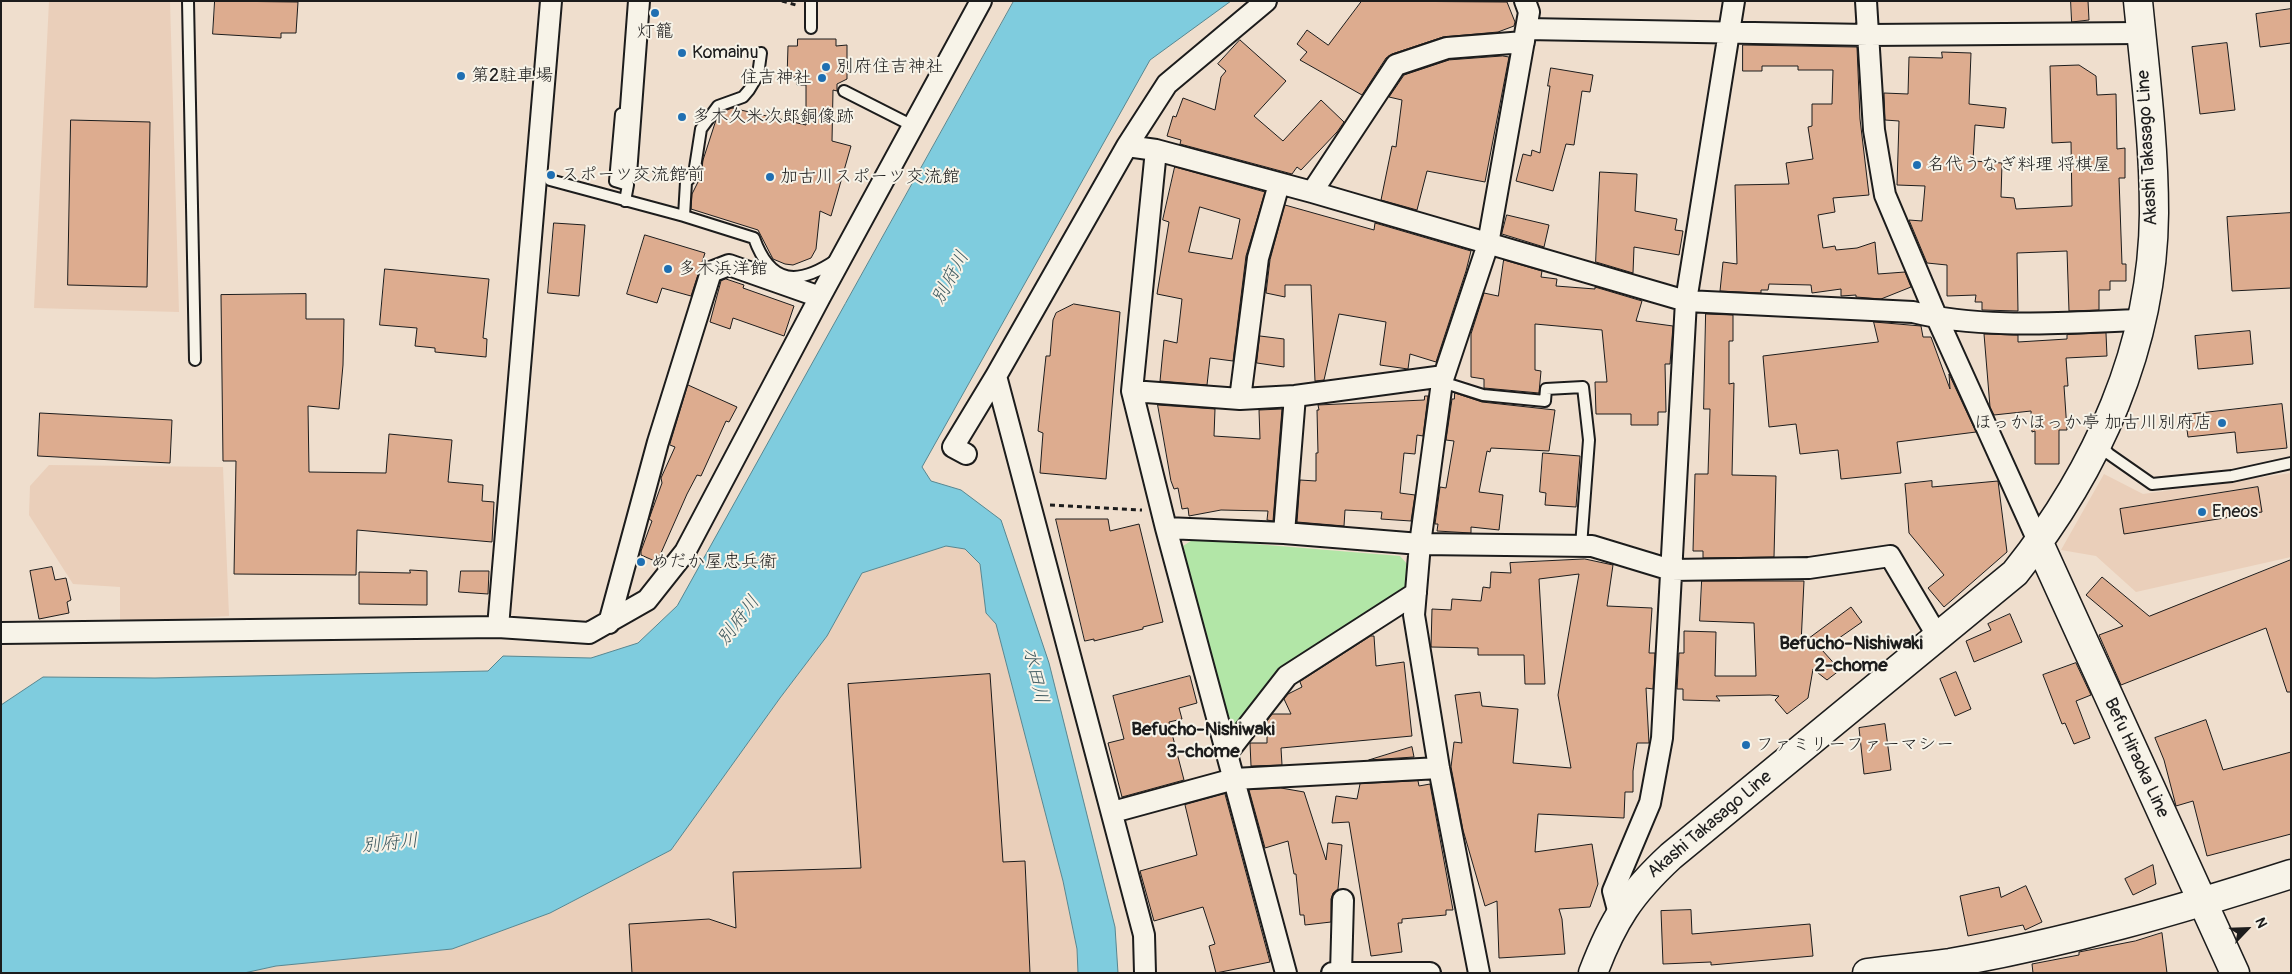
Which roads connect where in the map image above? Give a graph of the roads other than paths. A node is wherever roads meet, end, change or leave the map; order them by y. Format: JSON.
{"nodes":[{"id":1,"x":188,"y":1,"type":"edge"},
{"id":2,"x":551,"y":1,"type":"edge"},
{"id":3,"x":630,"y":1,"type":"edge"},
{"id":4,"x":639,"y":1,"type":"edge"},
{"id":5,"x":810,"y":1,"type":"edge"},
{"id":6,"x":981,"y":1,"type":"edge"},
{"id":7,"x":1266,"y":1,"type":"edge"},
{"id":8,"x":1525,"y":1,"type":"edge"},
{"id":9,"x":1734,"y":1,"type":"edge"},
{"id":10,"x":1866,"y":1,"type":"edge"},
{"id":11,"x":2138,"y":1,"type":"edge"},
{"id":12,"x":811,"y":28,"type":"dead end"},
{"id":13,"x":1730,"y":32,"type":"junction"},
{"id":14,"x":2141,"y":34,"type":"junction"},
{"id":15,"x":1525,"y":35,"type":"junction"},
{"id":16,"x":1868,"y":35,"type":"junction"},
{"id":17,"x":761,"y":53,"type":"dead end"},
{"id":18,"x":844,"y":91,"type":"dead end"},
{"id":19,"x":913,"y":126,"type":"junction"},
{"id":20,"x":1127,"y":146,"type":"junction"},
{"id":21,"x":1156,"y":150,"type":"junction"},
{"id":22,"x":626,"y":174,"type":"dead end"},
{"id":23,"x":550,"y":180,"type":"dead end"},
{"id":24,"x":1279,"y":184,"type":"junction"},
{"id":25,"x":1312,"y":192,"type":"junction"},
{"id":26,"x":625,"y":201,"type":"junction"},
{"id":27,"x":684,"y":216,"type":"junction"},
{"id":28,"x":1488,"y":244,"type":"junction"},
{"id":29,"x":842,"y":256,"type":"junction"},
{"id":30,"x":820,"y":297,"type":"junction"},
{"id":31,"x":1686,"y":301,"type":"junction"},
{"id":32,"x":1937,"y":318,"type":"junction"},
{"id":33,"x":2142,"y":320,"type":"junction"},
{"id":34,"x":194,"y":360,"type":"dead end"},
{"id":35,"x":996,"y":376,"type":"junction"},
{"id":36,"x":1443,"y":379,"type":"junction"},
{"id":37,"x":1132,"y":391,"type":"junction"},
{"id":38,"x":1295,"y":396,"type":"junction"},
{"id":39,"x":1240,"y":399,"type":"junction"},
{"id":40,"x":2099,"y":444,"type":"junction"},
{"id":41,"x":966,"y":454,"type":"dead end"},
{"id":42,"x":2291,"y":463,"type":"edge"},
{"id":43,"x":1164,"y":519,"type":"junction"},
{"id":44,"x":1284,"y":533,"type":"junction"},
{"id":45,"x":2038,"y":543,"type":"junction"},
{"id":46,"x":1420,"y":544,"type":"junction"},
{"id":47,"x":1581,"y":546,"type":"junction"},
{"id":48,"x":1671,"y":570,"type":"junction"},
{"id":49,"x":1416,"y":593,"type":"junction"},
{"id":50,"x":609,"y":623,"type":"junction"},
{"id":51,"x":498,"y":627,"type":"junction"},
{"id":52,"x":1,"y":633,"type":"edge"},
{"id":53,"x":1938,"y":637,"type":"junction"},
{"id":54,"x":1227,"y":753,"type":"junction"},
{"id":55,"x":1439,"y":768,"type":"junction"},
{"id":56,"x":1234,"y":779,"type":"junction"},
{"id":57,"x":1112,"y":812,"type":"junction"},
{"id":58,"x":2291,"y":874,"type":"edge"},
{"id":59,"x":1343,"y":900,"type":"dead end"},
{"id":60,"x":2202,"y":903,"type":"junction"},
{"id":61,"x":1619,"y":914,"type":"junction"},
{"id":62,"x":1145,"y":973,"type":"edge"},
{"id":63,"x":1286,"y":973,"type":"edge"},
{"id":64,"x":1332,"y":973,"type":"edge"},
{"id":65,"x":1341,"y":973,"type":"edge"},
{"id":66,"x":1430,"y":973,"type":"edge"},
{"id":67,"x":1479,"y":973,"type":"edge"},
{"id":68,"x":1593,"y":973,"type":"edge"},
{"id":69,"x":1867,"y":973,"type":"edge"},
{"id":70,"x":2235,"y":973,"type":"edge"}],
"edges":[{"from":1,"to":34,"type":"lane"},
{"from":2,"to":51,"type":"street"},
{"from":3,"to":26,"type":"lane"},
{"from":4,"to":22,"type":"street"},
{"from":5,"to":12,"type":"lane"},
{"from":6,"to":19,"type":"street"},
{"from":7,"to":20,"type":"street"},
{"from":8,"to":15,"type":"street"},
{"from":9,"to":13,"type":"street"},
{"from":10,"to":16,"type":"street"},
{"from":11,"to":14,"type":"main road","name":"Akashi Takasago Line"},
{"from":13,"to":15,"type":"street"},
{"from":13,"to":16,"type":"street"},
{"from":13,"to":31,"type":"street"},
{"from":14,"to":16,"type":"street"},
{"from":14,"to":33,"type":"main road","name":"Akashi Takasago Line"},
{"from":15,"to":25,"type":"street"},
{"from":15,"to":28,"type":"street"},
{"from":16,"to":32,"type":"street"},
{"from":17,"to":27,"type":"lane"},
{"from":18,"to":19,"type":"lane"},
{"from":19,"to":29,"type":"street"},
{"from":20,"to":21,"type":"street"},
{"from":20,"to":35,"type":"street"},
{"from":21,"to":24,"type":"street"},
{"from":21,"to":37,"type":"street"},
{"from":23,"to":26,"type":"lane"},
{"from":24,"to":25,"type":"street"},
{"from":24,"to":39,"type":"street"},
{"from":25,"to":28,"type":"street"},
{"from":26,"to":27,"type":"lane"},
{"from":27,"to":29,"type":"lane"},
{"from":28,"to":31,"type":"street"},
{"from":28,"to":36,"type":"street"},
{"from":29,"to":30,"type":"street"},
{"from":30,"to":50,"type":"street"},
{"from":30,"to":50,"type":"street"},
{"from":31,"to":32,"type":"street"},
{"from":31,"to":48,"type":"street"},
{"from":32,"to":33,"type":"street"},
{"from":32,"to":45,"type":"street"},
{"from":33,"to":40,"type":"main road","name":"Akashi Takasago Line"},
{"from":35,"to":41,"type":"street"},
{"from":35,"to":57,"type":"street"},
{"from":36,"to":38,"type":"street"},
{"from":36,"to":46,"type":"street"},
{"from":36,"to":47,"type":"lane"},
{"from":37,"to":39,"type":"street"},
{"from":37,"to":43,"type":"street"},
{"from":38,"to":39,"type":"street"},
{"from":38,"to":44,"type":"street"},
{"from":40,"to":42,"type":"lane"},
{"from":40,"to":45,"type":"main road","name":"Akashi Takasago Line"},
{"from":43,"to":44,"type":"street"},
{"from":43,"to":54,"type":"street"},
{"from":44,"to":46,"type":"street"},
{"from":45,"to":53,"type":"main road","name":"Akashi Takasago Line"},
{"from":45,"to":60,"type":"main road","name":"Befu Hiraoka Line"},
{"from":46,"to":47,"type":"street"},
{"from":46,"to":49,"type":"street"},
{"from":47,"to":48,"type":"street"},
{"from":48,"to":53,"type":"street"},
{"from":48,"to":61,"type":"street"},
{"from":49,"to":54,"type":"street"},
{"from":49,"to":55,"type":"street"},
{"from":50,"to":51,"type":"street"},
{"from":51,"to":52,"type":"street"},
{"from":53,"to":61,"type":"main road","name":"Akashi Takasago Line"},
{"from":54,"to":56,"type":"street"},
{"from":55,"to":56,"type":"street"},
{"from":55,"to":67,"type":"street"},
{"from":56,"to":57,"type":"street"},
{"from":56,"to":63,"type":"street"},
{"from":57,"to":62,"type":"street"},
{"from":58,"to":60,"type":"main road"},
{"from":59,"to":65,"type":"street"},
{"from":60,"to":69,"type":"main road"},
{"from":60,"to":70,"type":"main road","name":"Befu Hiraoka Line"},
{"from":61,"to":68,"type":"main road","name":"Akashi Takasago Line"},
{"from":64,"to":65,"type":"street"},
{"from":65,"to":66,"type":"street"}]}
